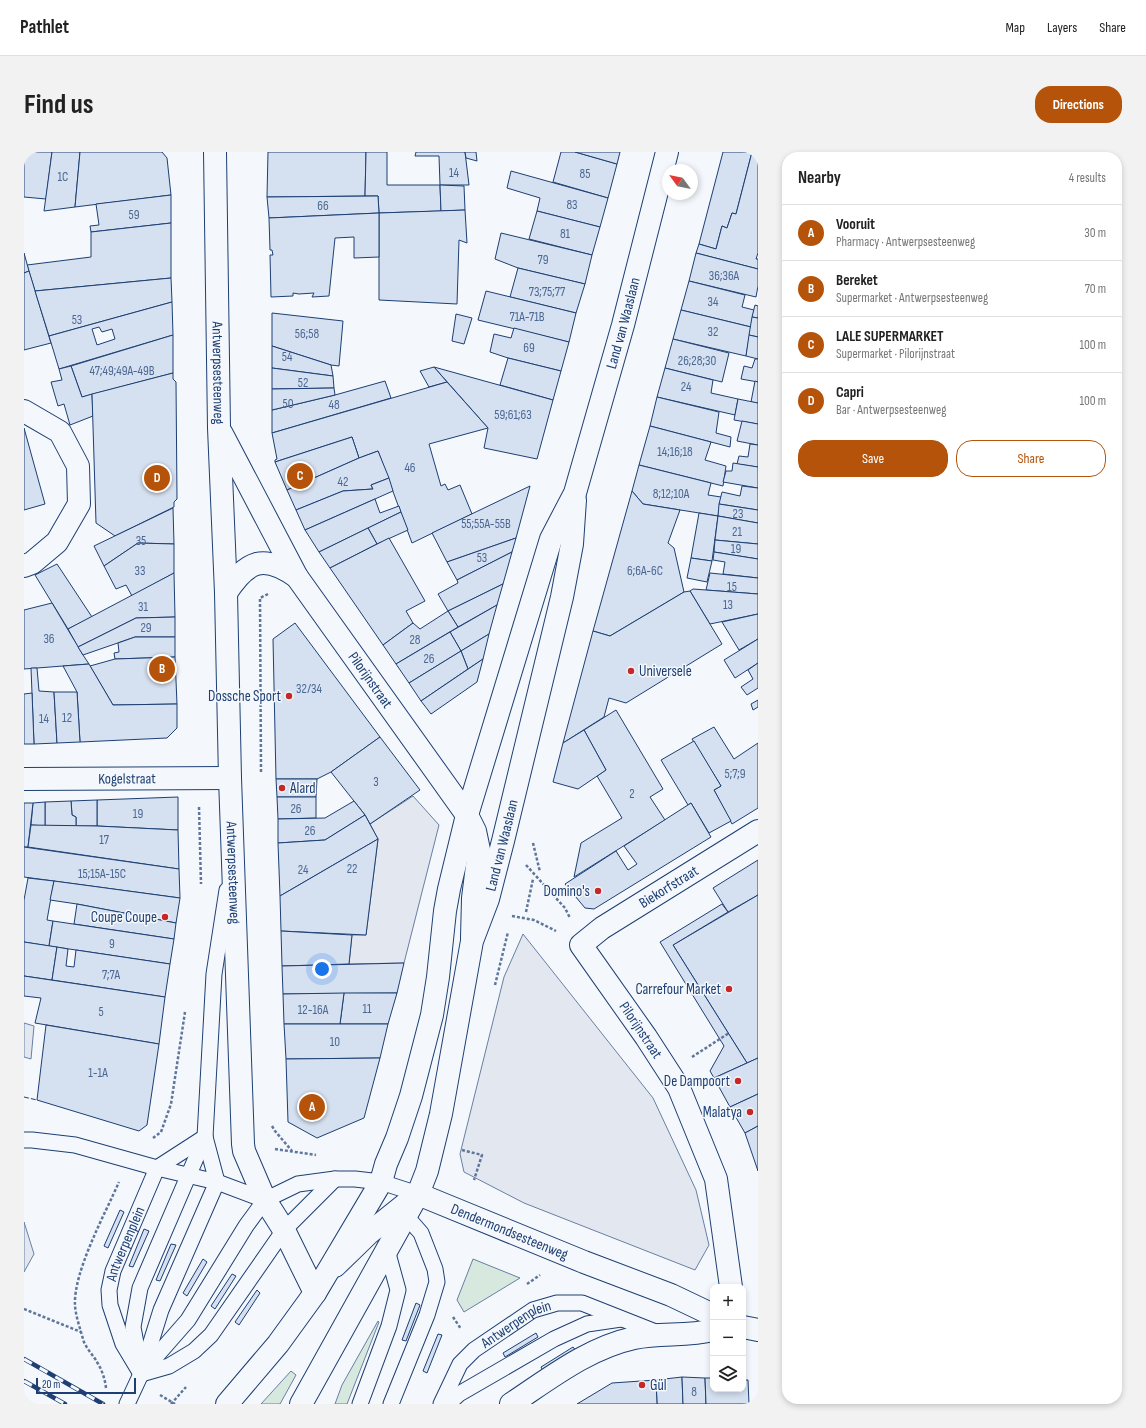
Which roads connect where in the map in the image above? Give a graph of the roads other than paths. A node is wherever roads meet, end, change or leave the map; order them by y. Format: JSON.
{"nodes":[{"id":1,"x":215,"y":152,"type":"edge"},
{"id":2,"x":667,"y":152,"type":"edge"},
{"id":3,"x":24,"y":411,"type":"edge"},
{"id":4,"x":219,"y":428,"type":"junction"},
{"id":5,"x":576,"y":493,"type":"junction"},
{"id":6,"x":24,"y":566,"type":"edge"},
{"id":7,"x":297,"y":577,"type":"junction"},
{"id":8,"x":226,"y":593,"type":"junction"},
{"id":9,"x":532,"y":597,"type":"junction"},
{"id":10,"x":560,"y":605,"type":"junction"},
{"id":11,"x":230,"y":778,"type":"junction"},
{"id":12,"x":24,"y":779,"type":"edge"},
{"id":13,"x":467,"y":815,"type":"junction"},
{"id":14,"x":758,"y":831,"type":"edge"},
{"id":15,"x":233,"y":847,"type":"junction"},
{"id":16,"x":472,"y":941,"type":"junction"},
{"id":17,"x":581,"y":944,"type":"joint"},
{"id":18,"x":205,"y":1137,"type":"junction"},
{"id":19,"x":24,"y":1140,"type":"edge"},
{"id":20,"x":157,"y":1168,"type":"junction"},
{"id":21,"x":188,"y":1175,"type":"junction"},
{"id":22,"x":335,"y":1179,"type":"junction"},
{"id":23,"x":217,"y":1182,"type":"junction"},
{"id":24,"x":381,"y":1182,"type":"junction"},
{"id":25,"x":418,"y":1194,"type":"junction"},
{"id":26,"x":265,"y":1200,"type":"junction"},
{"id":27,"x":406,"y":1216,"type":"junction"},
{"id":28,"x":284,"y":1230,"type":"junction"},
{"id":29,"x":387,"y":1250,"type":"junction"},
{"id":30,"x":327,"y":1274,"type":"junction"},
{"id":31,"x":731,"y":1284,"type":"edge"},
{"id":32,"x":315,"y":1293,"type":"junction"},
{"id":33,"x":710,"y":1314,"type":"edge"},
{"id":34,"x":622,"y":1318,"type":"junction"},
{"id":35,"x":746,"y":1328,"type":"edge"},
{"id":36,"x":758,"y":1330,"type":"edge"},
{"id":37,"x":710,"y":1331,"type":"edge"},
{"id":38,"x":665,"y":1335,"type":"junction"},
{"id":39,"x":141,"y":1374,"type":"junction"},
{"id":40,"x":127,"y":1404,"type":"edge"},
{"id":41,"x":227,"y":1404,"type":"edge"},
{"id":42,"x":301,"y":1404,"type":"edge"},
{"id":43,"x":360,"y":1404,"type":"edge"},
{"id":44,"x":391,"y":1404,"type":"edge"},
{"id":45,"x":441,"y":1404,"type":"edge"},
{"id":46,"x":448,"y":1404,"type":"edge"},
{"id":47,"x":511,"y":1404,"type":"edge"}],
"edges":[{"from":1,"to":4,"type":"main road","name":"Antwerpsesteenweg"},
{"from":2,"to":5,"type":"main road","name":"Land van Waaslaan"},
{"from":3,"to":6,"type":"main road"},
{"from":4,"to":7,"type":"main road","name":"Pilorijnstraat"},
{"from":4,"to":8,"type":"main road","name":"Antwerpsesteenweg"},
{"from":5,"to":9,"type":"main road","name":"Land van Waaslaan"},
{"from":5,"to":10,"type":"main road","name":"Land van Waaslaan"},
{"from":7,"to":8,"type":"main road"},
{"from":7,"to":13,"type":"main road","name":"Pilorijnstraat"},
{"from":8,"to":11,"type":"main road","name":"Antwerpsesteenweg"},
{"from":9,"to":10,"type":"main road"},
{"from":9,"to":13,"type":"main road","name":"Land van Waaslaan"},
{"from":10,"to":16,"type":"main road","name":"Land van Waaslaan"},
{"from":11,"to":12,"type":"main road","name":"Kogelstraat"},
{"from":11,"to":15,"type":"main road","name":"Antwerpsesteenweg"},
{"from":13,"to":16,"type":"main road","name":"Pilorijnstraat"},
{"from":13,"to":24,"type":"main road","name":"Land van Waaslaan"},
{"from":14,"to":17,"type":"main road","name":"Biekorfstraat"},
{"from":15,"to":18,"type":"lane"},
{"from":15,"to":26,"type":"main road","name":"Antwerpsesteenweg"},
{"from":16,"to":25,"type":"main road","name":"Land van Waaslaan"},
{"from":17,"to":31,"type":"main road","name":"Pilorijnstraat"},
{"from":18,"to":20,"type":"lane"},
{"from":18,"to":21,"type":"lane","name":"Antwerpenplein"},
{"from":18,"to":23,"type":"lane"},
{"from":19,"to":20,"type":"lane"},
{"from":20,"to":21,"type":"lane"},
{"from":20,"to":39,"type":"lane","name":"Antwerpenplein"},
{"from":21,"to":23,"type":"lane"},
{"from":21,"to":39,"type":"lane","name":"Antwerpenplein"},
{"from":22,"to":24,"type":"lane"},
{"from":22,"to":26,"type":"lane"},
{"from":22,"to":28,"type":"lane"},
{"from":23,"to":26,"type":"lane"},
{"from":23,"to":39,"type":"lane"},
{"from":24,"to":25,"type":"lane"},
{"from":24,"to":30,"type":"main road"},
{"from":25,"to":27,"type":"main road"},
{"from":25,"to":30,"type":"main road"},
{"from":25,"to":33,"type":"main road","name":"Dendermondsesteenweg"},
{"from":26,"to":28,"type":"main road"},
{"from":26,"to":39,"type":"lane"},
{"from":27,"to":29,"type":"main road"},
{"from":27,"to":44,"type":"lane"},
{"from":28,"to":32,"type":"main road"},
{"from":28,"to":39,"type":"lane"},
{"from":29,"to":42,"type":"main road"},
{"from":29,"to":43,"type":"lane"},
{"from":30,"to":32,"type":"main road"},
{"from":32,"to":41,"type":"main road"},
{"from":34,"to":38,"type":"lane","name":"Antwerpenplein"},
{"from":34,"to":45,"type":"lane","name":"Antwerpenplein"},
{"from":34,"to":46,"type":"lane","name":"Antwerpenplein"},
{"from":35,"to":36,"type":"main road"},
{"from":37,"to":38,"type":"main road","name":"Antwerpenplein"},
{"from":38,"to":47,"type":"main road","name":"Antwerpenplein"},
{"from":39,"to":40,"type":"lane"}]}
